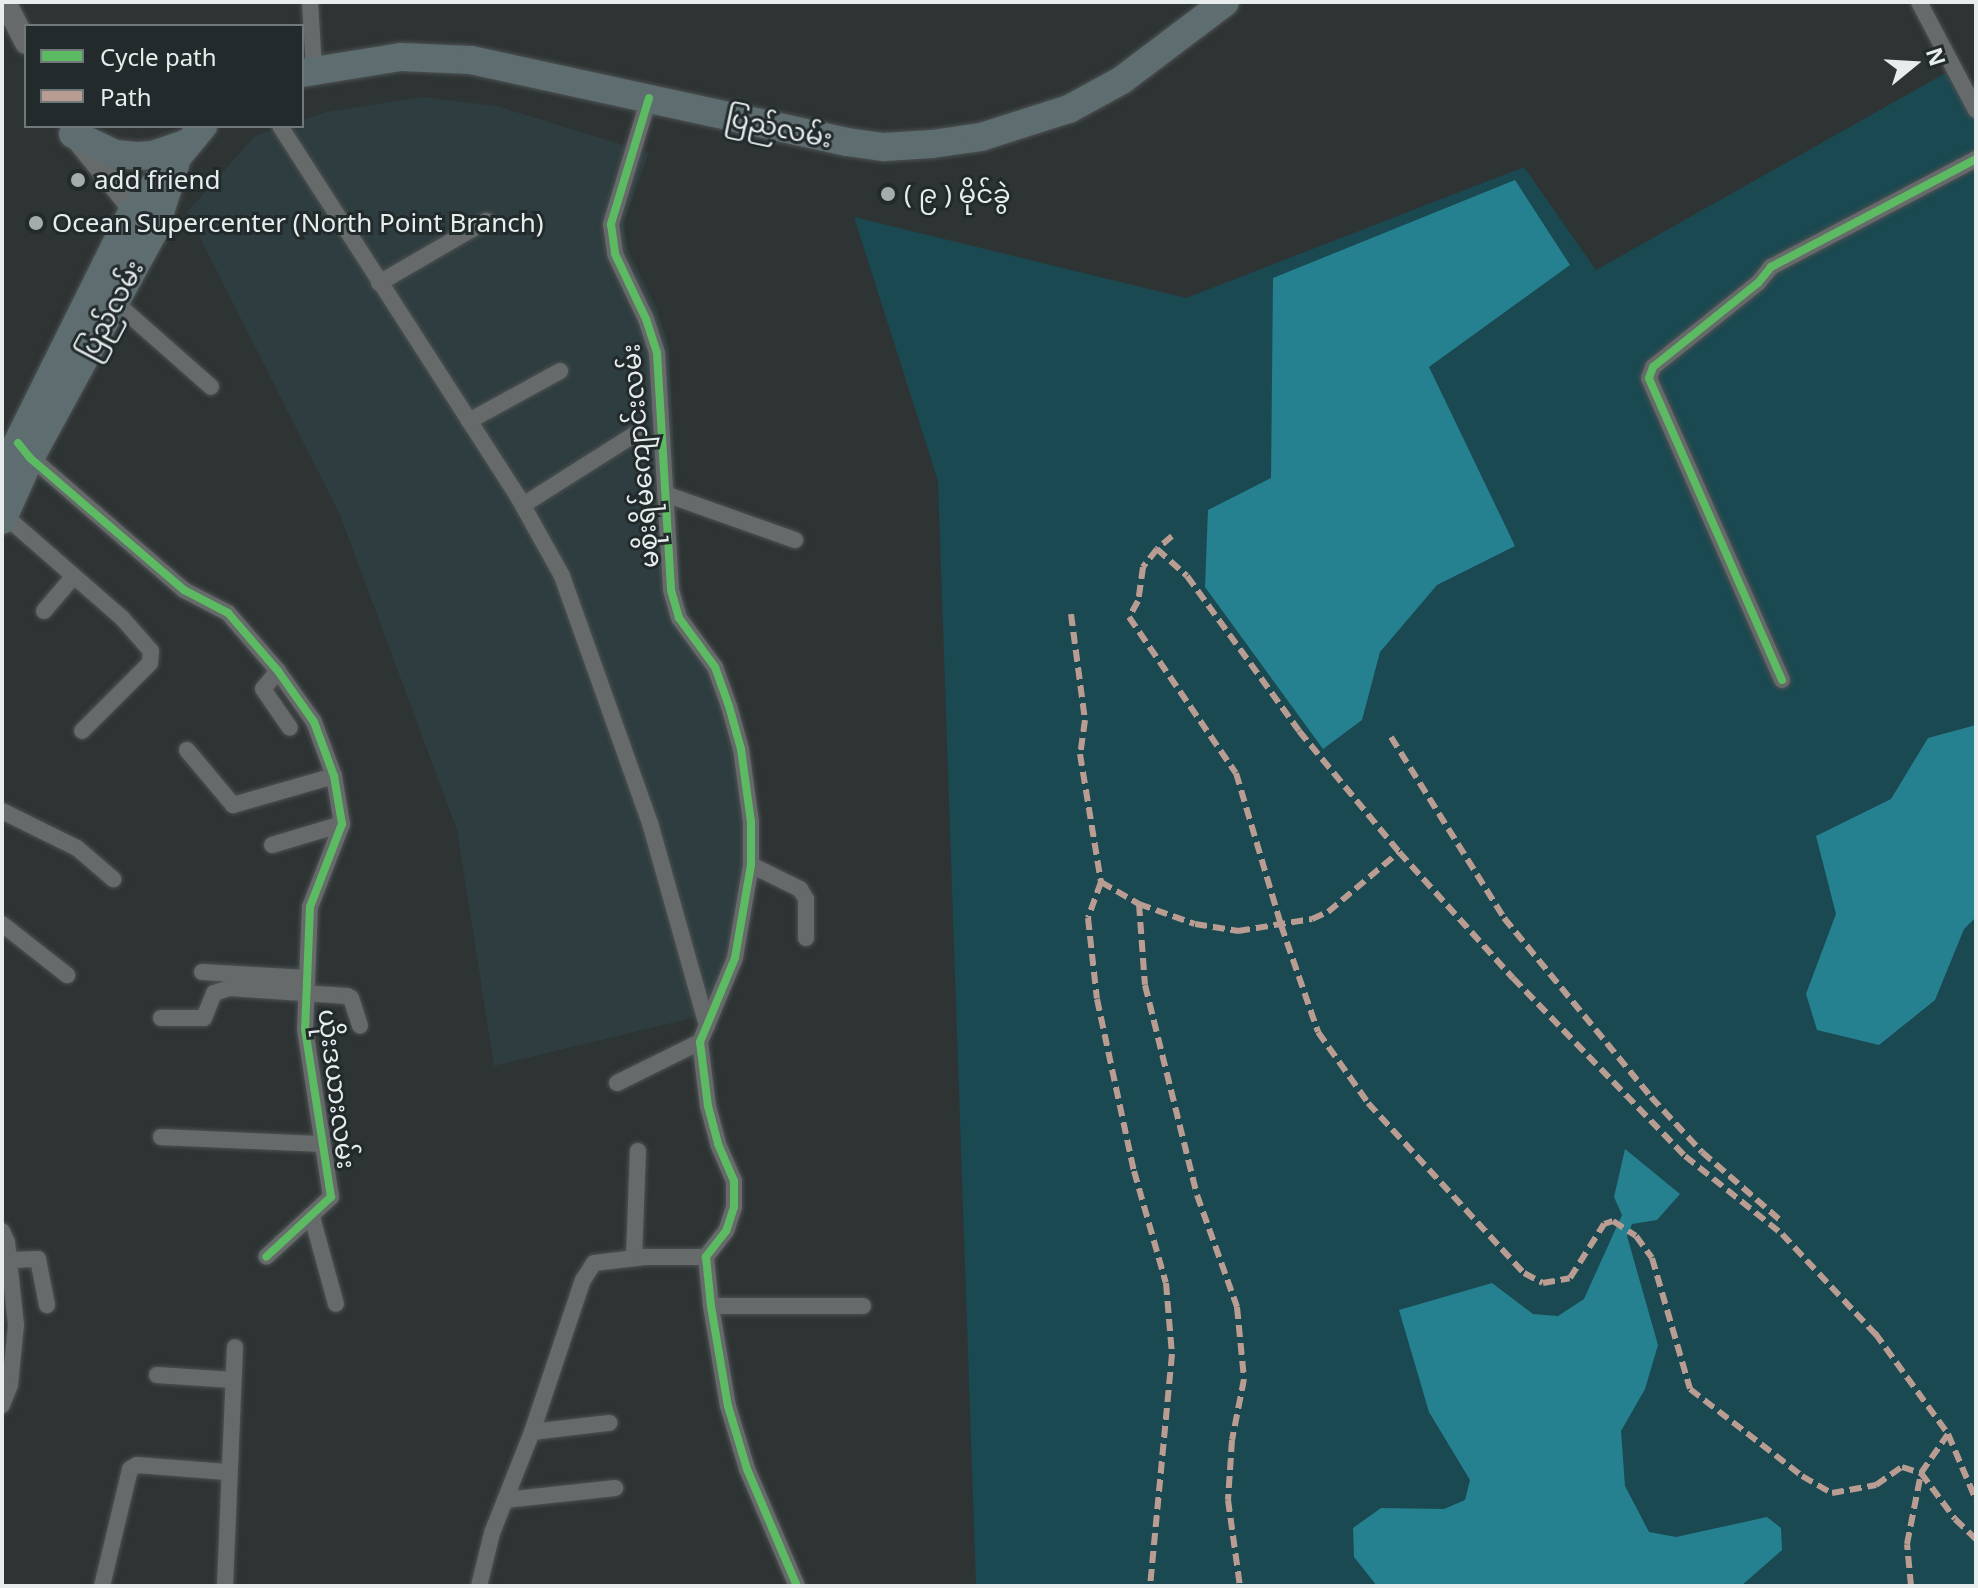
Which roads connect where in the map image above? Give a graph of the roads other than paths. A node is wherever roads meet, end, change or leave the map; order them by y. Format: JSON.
{"nodes":[{"id":1,"x":5,"y":2,"type":"edge"},
{"id":2,"x":310,"y":2,"type":"edge"},
{"id":3,"x":1225,"y":2,"type":"edge"},
{"id":4,"x":1919,"y":2,"type":"edge"},
{"id":5,"x":24,"y":39,"type":"edge"},
{"id":6,"x":308,"y":71,"type":"edge"},
{"id":7,"x":649,"y":98,"type":"junction"},
{"id":8,"x":1976,"y":110,"type":"edge"},
{"id":9,"x":281,"y":128,"type":"edge"},
{"id":10,"x":71,"y":130,"type":"edge"},
{"id":11,"x":190,"y":141,"type":"edge"},
{"id":12,"x":1976,"y":159,"type":"edge"},
{"id":13,"x":132,"y":212,"type":"junction"},
{"id":14,"x":486,"y":221,"type":"dead end"},
{"id":15,"x":154,"y":231,"type":"junction"},
{"id":16,"x":379,"y":283,"type":"junction"},
{"id":17,"x":115,"y":302,"type":"junction"},
{"id":18,"x":560,"y":371,"type":"dead end"},
{"id":19,"x":211,"y":387,"type":"dead end"},
{"id":20,"x":469,"y":421,"type":"junction"},
{"id":21,"x":637,"y":433,"type":"dead end"},
{"id":22,"x":24,"y":451,"type":"junction"},
{"id":23,"x":2,"y":474,"type":"edge"},
{"id":24,"x":665,"y":494,"type":"junction"},
{"id":25,"x":523,"y":505,"type":"junction"},
{"id":26,"x":3,"y":517,"type":"edge"},
{"id":27,"x":795,"y":540,"type":"dead end"},
{"id":28,"x":73,"y":577,"type":"junction"},
{"id":29,"x":44,"y":611,"type":"dead end"},
{"id":30,"x":278,"y":671,"type":"junction"},
{"id":31,"x":1782,"y":680,"type":"dead end"},
{"id":32,"x":290,"y":728,"type":"dead end"},
{"id":33,"x":82,"y":731,"type":"dead end"},
{"id":34,"x":187,"y":750,"type":"dead end"},
{"id":35,"x":334,"y":776,"type":"junction"},
{"id":36,"x":2,"y":811,"type":"edge"},
{"id":37,"x":342,"y":824,"type":"junction"},
{"id":38,"x":272,"y":845,"type":"dead end"},
{"id":39,"x":751,"y":865,"type":"junction"},
{"id":40,"x":113,"y":879,"type":"dead end"},
{"id":41,"x":2,"y":924,"type":"edge"},
{"id":42,"x":806,"y":938,"type":"dead end"},
{"id":43,"x":202,"y":972,"type":"dead end"},
{"id":44,"x":67,"y":975,"type":"dead end"},
{"id":45,"x":307,"y":985,"type":"junction"},
{"id":46,"x":161,"y":1018,"type":"dead end"},
{"id":47,"x":360,"y":1026,"type":"dead end"},
{"id":48,"x":707,"y":1026,"type":"junction"},
{"id":49,"x":700,"y":1042,"type":"junction"},
{"id":50,"x":617,"y":1083,"type":"dead end"},
{"id":51,"x":161,"y":1137,"type":"dead end"},
{"id":52,"x":322,"y":1144,"type":"junction"},
{"id":53,"x":638,"y":1151,"type":"dead end"},
{"id":54,"x":312,"y":1217,"type":"junction"},
{"id":55,"x":2,"y":1231,"type":"edge"},
{"id":56,"x":266,"y":1257,"type":"dead end"},
{"id":57,"x":706,"y":1257,"type":"junction"},
{"id":58,"x":634,"y":1258,"type":"junction"},
{"id":59,"x":9,"y":1260,"type":"junction"},
{"id":60,"x":7,"y":1288,"type":"edge"},
{"id":61,"x":336,"y":1304,"type":"dead end"},
{"id":62,"x":47,"y":1305,"type":"dead end"},
{"id":63,"x":711,"y":1306,"type":"junction"},
{"id":64,"x":863,"y":1306,"type":"dead end"},
{"id":65,"x":235,"y":1347,"type":"dead end"},
{"id":66,"x":157,"y":1375,"type":"dead end"},
{"id":67,"x":233,"y":1380,"type":"junction"},
{"id":68,"x":2,"y":1405,"type":"edge"},
{"id":69,"x":609,"y":1423,"type":"dead end"},
{"id":70,"x":532,"y":1432,"type":"junction"},
{"id":71,"x":227,"y":1472,"type":"junction"},
{"id":72,"x":615,"y":1488,"type":"dead end"},
{"id":73,"x":505,"y":1500,"type":"junction"},
{"id":74,"x":102,"y":1586,"type":"edge"},
{"id":75,"x":225,"y":1586,"type":"edge"},
{"id":76,"x":479,"y":1586,"type":"edge"},
{"id":77,"x":797,"y":1586,"type":"edge"}],
"edges":[{"from":1,"to":5,"type":"main road"},
{"from":2,"to":6,"type":"street"},
{"from":3,"to":7,"type":"highway","name":"ပြည်လမ်း"},
{"from":4,"to":8,"type":"street"},
{"from":6,"to":7,"type":"highway","name":"ပြည်လမ်း"},
{"from":7,"to":24,"type":"street","name":"မစိုးရိမ်ကျောင်းလမ်း"},
{"from":9,"to":16,"type":"street"},
{"from":10,"to":11,"type":"highway"},
{"from":10,"to":13,"type":"main road"},
{"from":11,"to":13,"type":"highway","name":"ပြည်လမ်း"},
{"from":11,"to":15,"type":"highway","name":"ပြည်လမ်း"},
{"from":12,"to":31,"type":"street"},
{"from":13,"to":15,"type":"main road"},
{"from":13,"to":22,"type":"highway","name":"ပြည်လမ်း"},
{"from":14,"to":16,"type":"street"},
{"from":15,"to":17,"type":"highway","name":"ပြည်လမ်း"},
{"from":16,"to":20,"type":"street"},
{"from":17,"to":19,"type":"street"},
{"from":17,"to":22,"type":"highway","name":"ပြည်လမ်း"},
{"from":18,"to":20,"type":"street"},
{"from":20,"to":25,"type":"street"},
{"from":21,"to":25,"type":"street"},
{"from":22,"to":23,"type":"highway","name":"ပြည်လမ်း"},
{"from":22,"to":26,"type":"highway","name":"ပြည်လမ်း"},
{"from":22,"to":30,"type":"street"},
{"from":24,"to":27,"type":"street"},
{"from":24,"to":39,"type":"street","name":"မစိုးရိမ်ကျောင်းလမ်း"},
{"from":25,"to":48,"type":"street"},
{"from":26,"to":28,"type":"street"},
{"from":28,"to":29,"type":"street"},
{"from":28,"to":33,"type":"street"},
{"from":30,"to":32,"type":"street"},
{"from":30,"to":35,"type":"street"},
{"from":34,"to":35,"type":"street"},
{"from":35,"to":37,"type":"street"},
{"from":36,"to":40,"type":"street"},
{"from":37,"to":38,"type":"street"},
{"from":37,"to":45,"type":"street","name":"ယိုးဒယားလမ်း"},
{"from":39,"to":42,"type":"street"},
{"from":39,"to":48,"type":"street","name":"မစိုးရိမ်ကျောင်းလမ်း"},
{"from":41,"to":44,"type":"street"},
{"from":43,"to":45,"type":"street"},
{"from":45,"to":46,"type":"street"},
{"from":45,"to":47,"type":"street"},
{"from":45,"to":52,"type":"street","name":"ယိုးဒယားလမ်း"},
{"from":48,"to":49,"type":"street","name":"မစိုးရိမ်ကျောင်းလမ်း"},
{"from":49,"to":50,"type":"street"},
{"from":49,"to":57,"type":"street"},
{"from":51,"to":52,"type":"street"},
{"from":52,"to":54,"type":"street","name":"ယိုးဒယားလမ်း"},
{"from":53,"to":58,"type":"street"},
{"from":54,"to":56,"type":"street","name":"ယိုးဒယားလမ်း"},
{"from":54,"to":61,"type":"street"},
{"from":55,"to":59,"type":"street"},
{"from":57,"to":58,"type":"street"},
{"from":57,"to":63,"type":"street"},
{"from":58,"to":70,"type":"street"},
{"from":59,"to":60,"type":"street"},
{"from":59,"to":62,"type":"street"},
{"from":60,"to":68,"type":"street"},
{"from":63,"to":64,"type":"street"},
{"from":63,"to":77,"type":"street"},
{"from":65,"to":67,"type":"street"},
{"from":66,"to":67,"type":"street"},
{"from":67,"to":71,"type":"street"},
{"from":69,"to":70,"type":"street"},
{"from":70,"to":73,"type":"street"},
{"from":71,"to":74,"type":"street"},
{"from":71,"to":75,"type":"street"},
{"from":72,"to":73,"type":"street"},
{"from":73,"to":76,"type":"street"}]}
